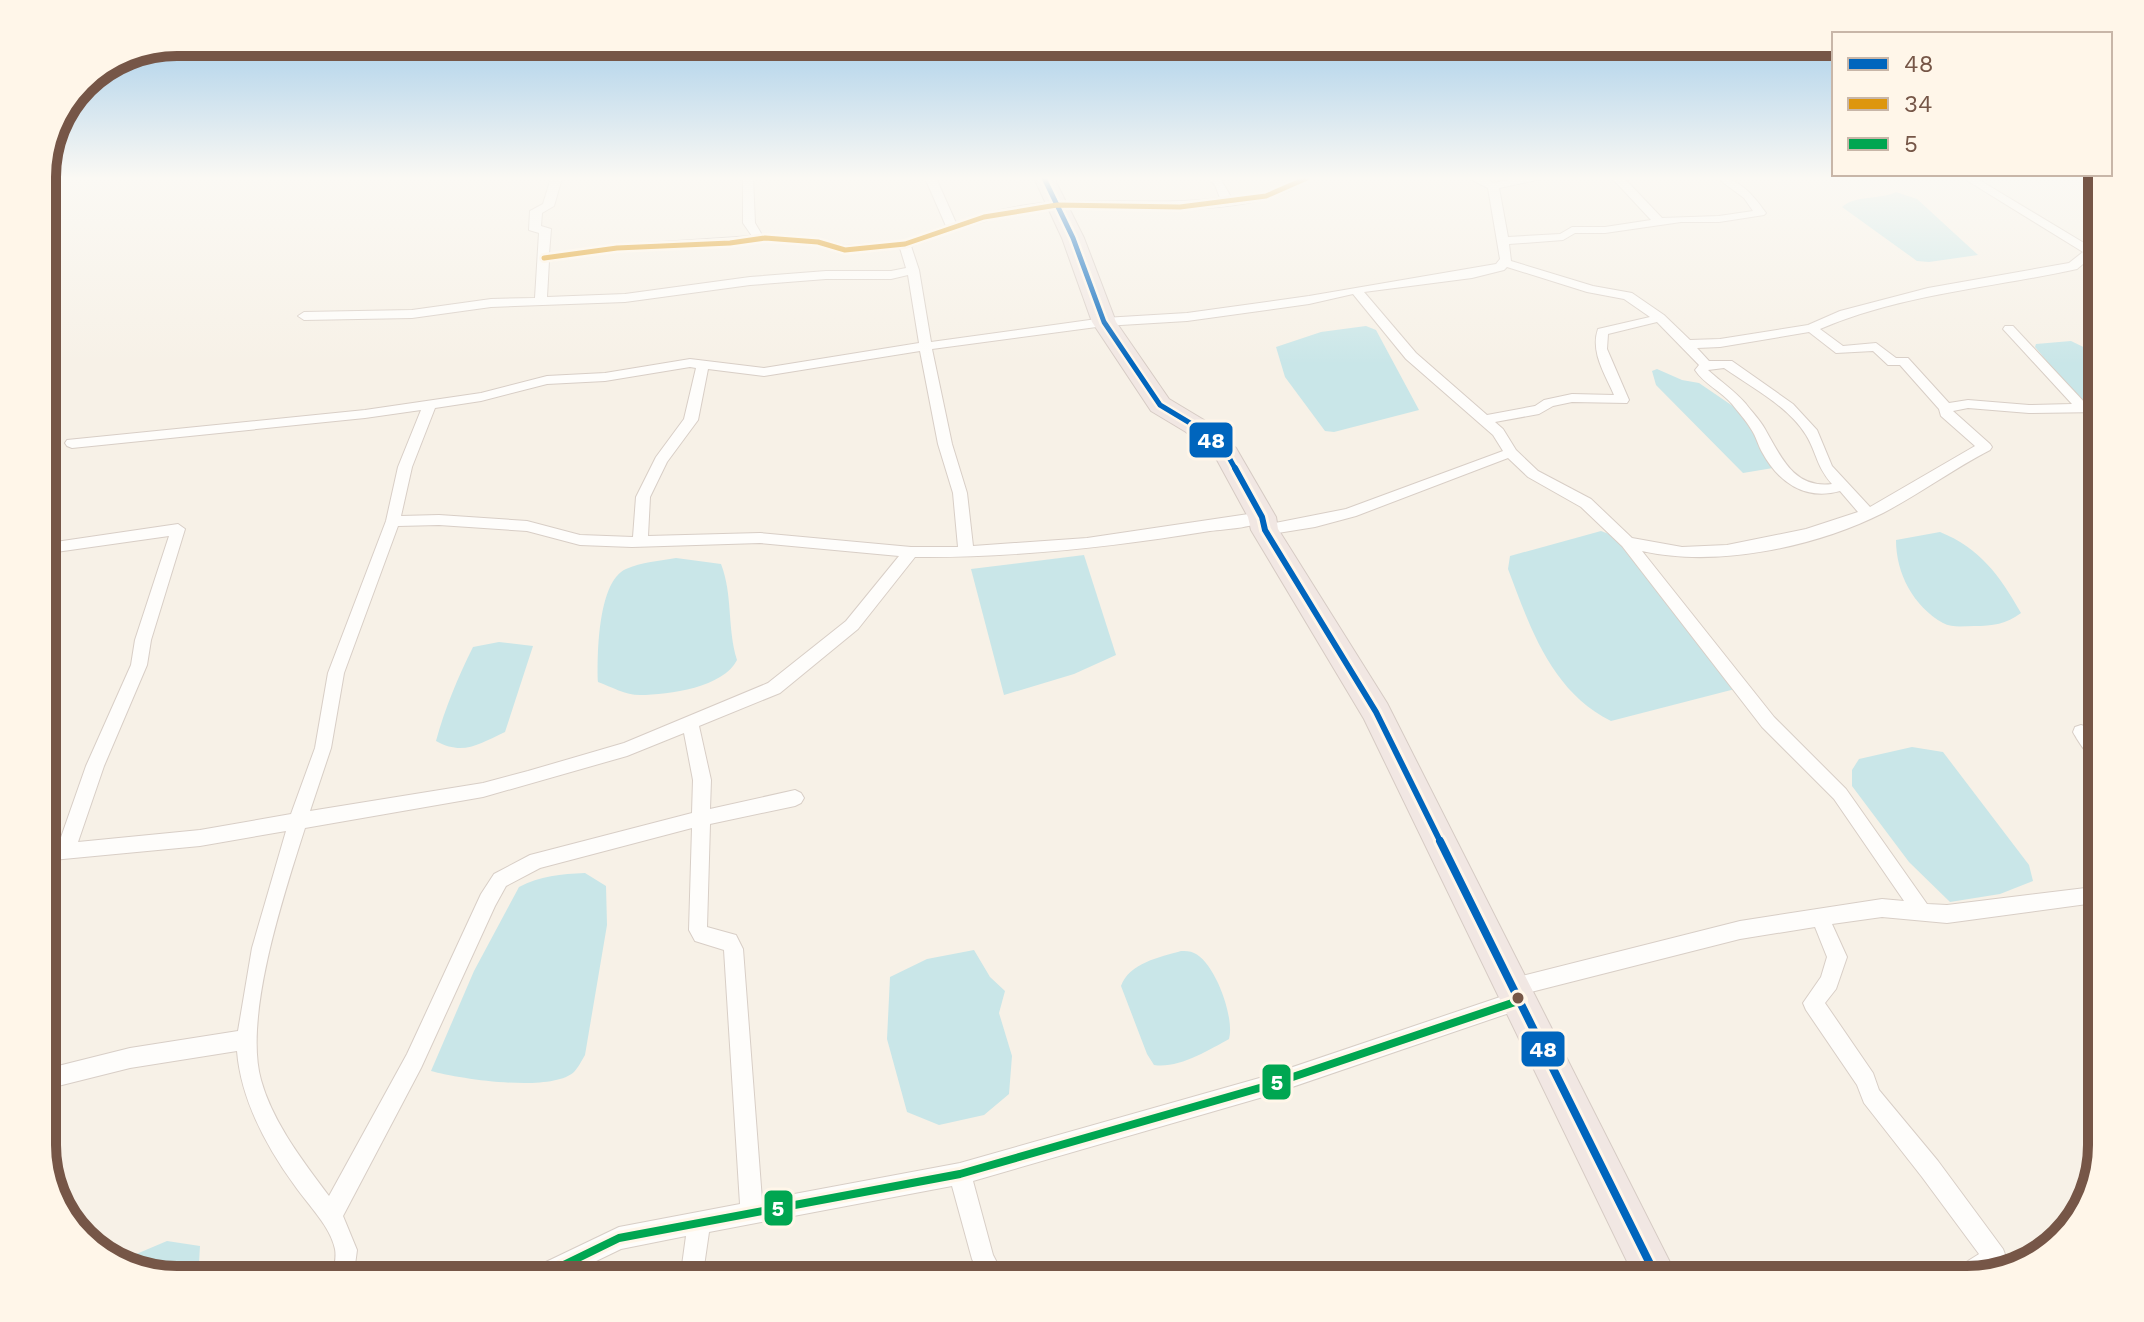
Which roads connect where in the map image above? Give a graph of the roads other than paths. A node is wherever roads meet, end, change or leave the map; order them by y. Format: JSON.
{"nodes":[{"id":1,"x":546,"y":240,"type":"edge"},
{"id":2,"x":748,"y":240,"type":"edge"},
{"id":3,"x":773,"y":240,"type":"edge"},
{"id":4,"x":917,"y":240,"type":"edge"},
{"id":5,"x":1074,"y":240,"type":"edge"},
{"id":6,"x":1523,"y":240,"type":"edge"},
{"id":7,"x":2070,"y":240,"type":"edge"},
{"id":8,"x":1504,"y":241,"type":"joint"},
{"id":9,"x":905,"y":244,"type":"junction"},
{"id":10,"x":2088,"y":249,"type":"edge"},
{"id":11,"x":2088,"y":256,"type":"edge"},
{"id":12,"x":544,"y":258,"type":"junction"},
{"id":13,"x":1504,"y":262,"type":"junction"},
{"id":14,"x":913,"y":270,"type":"junction"},
{"id":15,"x":1356,"y":290,"type":"junction"},
{"id":16,"x":541,"y":301,"type":"junction"},
{"id":17,"x":304,"y":316,"type":"dead end"},
{"id":18,"x":1660,"y":318,"type":"junction"},
{"id":19,"x":1104,"y":322,"type":"junction"},
{"id":20,"x":1811,"y":328,"type":"junction"},
{"id":21,"x":2009,"y":329,"type":"dead end"},
{"id":22,"x":1687,"y":344,"type":"junction"},
{"id":23,"x":925,"y":346,"type":"junction"},
{"id":24,"x":703,"y":364,"type":"junction"},
{"id":25,"x":1706,"y":365,"type":"junction"},
{"id":26,"x":430,"y":404,"type":"junction"},
{"id":27,"x":2081,"y":406,"type":"junction"},
{"id":28,"x":2088,"y":407,"type":"edge"},
{"id":29,"x":1946,"y":408,"type":"junction"},
{"id":30,"x":1483,"y":420,"type":"junction"},
{"id":31,"x":72,"y":443,"type":"dead end"},
{"id":32,"x":1511,"y":453,"type":"junction"},
{"id":33,"x":1841,"y":486,"type":"junction"},
{"id":34,"x":1868,"y":513,"type":"junction"},
{"id":35,"x":393,"y":521,"type":"junction"},
{"id":36,"x":1264,"y":524,"type":"junction"},
{"id":37,"x":640,"y":541,"type":"junction"},
{"id":38,"x":1627,"y":542,"type":"junction"},
{"id":39,"x":56,"y":547,"type":"edge"},
{"id":40,"x":911,"y":552,"type":"junction"},
{"id":41,"x":966,"y":553,"type":"junction"},
{"id":42,"x":690,"y":722,"type":"junction"},
{"id":43,"x":2081,"y":732,"type":"dead end"},
{"id":44,"x":2088,"y":740,"type":"edge"},
{"id":45,"x":795,"y":798,"type":"dead end"},
{"id":46,"x":702,"y":818,"type":"junction"},
{"id":47,"x":298,"y":821,"type":"junction"},
{"id":48,"x":66,"y":849,"type":"junction"},
{"id":49,"x":56,"y":851,"type":"edge"},
{"id":50,"x":2088,"y":896,"type":"edge"},
{"id":51,"x":1921,"y":911,"type":"junction"},
{"id":52,"x":1820,"y":918,"type":"junction"},
{"id":53,"x":1518,"y":993,"type":"junction"},
{"id":54,"x":247,"y":1039,"type":"junction"},
{"id":55,"x":56,"y":1076,"type":"edge"},
{"id":56,"x":960,"y":1174,"type":"junction"},
{"id":57,"x":752,"y":1214,"type":"junction"},
{"id":58,"x":330,"y":1217,"type":"junction"},
{"id":59,"x":699,"y":1223,"type":"junction"},
{"id":60,"x":1982,"y":1265,"type":"edge"},
{"id":61,"x":344,"y":1266,"type":"edge"},
{"id":62,"x":562,"y":1266,"type":"edge"},
{"id":63,"x":693,"y":1266,"type":"edge"},
{"id":64,"x":987,"y":1266,"type":"edge"},
{"id":65,"x":1651,"y":1266,"type":"edge"}],
"edges":[{"from":1,"to":12,"type":"street"},
{"from":2,"to":12,"type":"street"},
{"from":3,"to":9,"type":"street"},
{"from":4,"to":9,"type":"street"},
{"from":5,"to":19,"type":"highway"},
{"from":6,"to":8,"type":"street"},
{"from":7,"to":10,"type":"street"},
{"from":8,"to":13,"type":"street"},
{"from":9,"to":14,"type":"street"},
{"from":11,"to":20,"type":"street"},
{"from":12,"to":16,"type":"street"},
{"from":13,"to":15,"type":"street"},
{"from":13,"to":18,"type":"street"},
{"from":14,"to":16,"type":"street"},
{"from":14,"to":23,"type":"street"},
{"from":15,"to":19,"type":"street"},
{"from":15,"to":30,"type":"street"},
{"from":16,"to":17,"type":"street"},
{"from":18,"to":22,"type":"street"},
{"from":18,"to":30,"type":"street"},
{"from":19,"to":23,"type":"street"},
{"from":19,"to":36,"type":"highway"},
{"from":20,"to":22,"type":"street"},
{"from":20,"to":29,"type":"street"},
{"from":21,"to":27,"type":"street"},
{"from":22,"to":25,"type":"street"},
{"from":23,"to":24,"type":"street"},
{"from":23,"to":41,"type":"street"},
{"from":24,"to":26,"type":"street"},
{"from":24,"to":37,"type":"street"},
{"from":25,"to":33,"type":"street"},
{"from":25,"to":33,"type":"street"},
{"from":26,"to":31,"type":"street"},
{"from":26,"to":35,"type":"street"},
{"from":27,"to":28,"type":"street"},
{"from":27,"to":29,"type":"street"},
{"from":29,"to":34,"type":"street"},
{"from":30,"to":32,"type":"street"},
{"from":32,"to":36,"type":"street"},
{"from":32,"to":38,"type":"street"},
{"from":33,"to":34,"type":"street"},
{"from":34,"to":38,"type":"street"},
{"from":35,"to":37,"type":"street"},
{"from":35,"to":47,"type":"street"},
{"from":36,"to":41,"type":"street"},
{"from":36,"to":53,"type":"highway"},
{"from":37,"to":40,"type":"street"},
{"from":38,"to":51,"type":"street"},
{"from":39,"to":48,"type":"street"},
{"from":40,"to":41,"type":"street"},
{"from":40,"to":42,"type":"street"},
{"from":42,"to":46,"type":"street"},
{"from":42,"to":47,"type":"street"},
{"from":43,"to":44,"type":"street"},
{"from":45,"to":46,"type":"street"},
{"from":46,"to":57,"type":"street"},
{"from":46,"to":58,"type":"street"},
{"from":47,"to":48,"type":"street"},
{"from":47,"to":54,"type":"street"},
{"from":48,"to":49,"type":"street"},
{"from":50,"to":51,"type":"street"},
{"from":51,"to":52,"type":"street"},
{"from":52,"to":53,"type":"street"},
{"from":52,"to":60,"type":"street"},
{"from":53,"to":56,"type":"street"},
{"from":53,"to":65,"type":"highway"},
{"from":54,"to":55,"type":"street"},
{"from":54,"to":58,"type":"street"},
{"from":56,"to":57,"type":"street"},
{"from":56,"to":64,"type":"street"},
{"from":57,"to":59,"type":"street"},
{"from":58,"to":61,"type":"street"},
{"from":59,"to":62,"type":"street"},
{"from":59,"to":63,"type":"street"}]}
